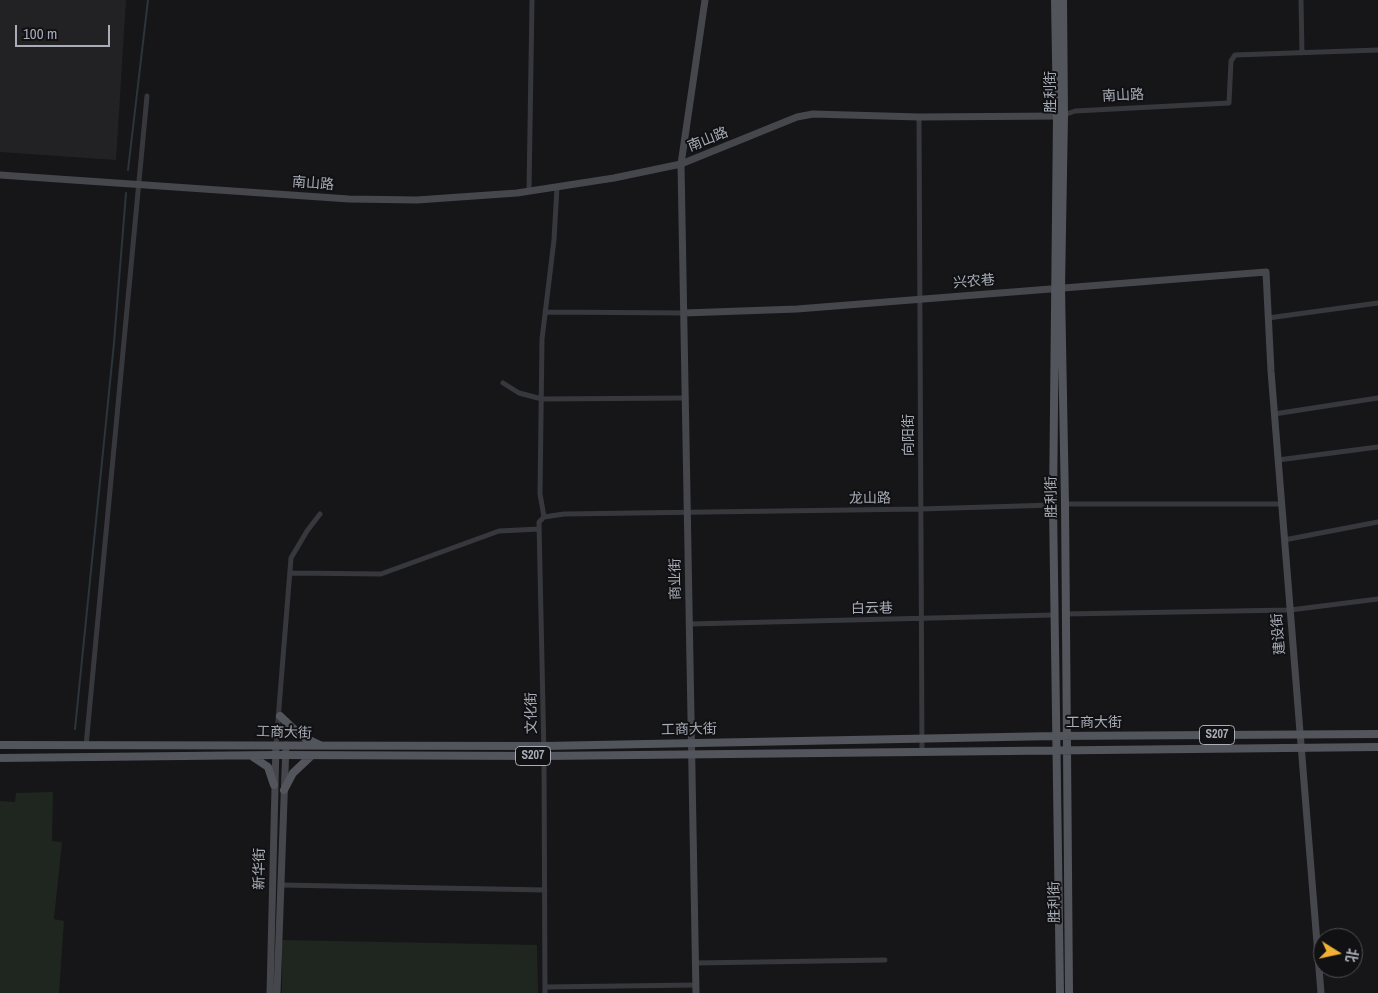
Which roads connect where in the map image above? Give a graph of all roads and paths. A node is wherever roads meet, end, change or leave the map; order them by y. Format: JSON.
{"nodes":[{"id":1,"x":532,"y":0,"type":"edge"},
{"id":2,"x":705,"y":0,"type":"edge"},
{"id":3,"x":1055,"y":0,"type":"edge"},
{"id":4,"x":1063,"y":0,"type":"edge"},
{"id":5,"x":1301,"y":0,"type":"edge"},
{"id":6,"x":1378,"y":50,"type":"edge"},
{"id":7,"x":1302,"y":53,"type":"junction"},
{"id":8,"x":147,"y":96,"type":"dead end"},
{"id":9,"x":1060,"y":116,"type":"junction"},
{"id":10,"x":919,"y":117,"type":"junction"},
{"id":11,"x":681,"y":164,"type":"junction"},
{"id":12,"x":0,"y":175,"type":"edge"},
{"id":13,"x":138,"y":184,"type":"junction"},
{"id":14,"x":557,"y":187,"type":"junction"},
{"id":15,"x":529,"y":191,"type":"junction"},
{"id":16,"x":1266,"y":272,"type":"joint"},
{"id":17,"x":1057,"y":288,"type":"junction"},
{"id":18,"x":920,"y":299,"type":"junction"},
{"id":19,"x":1378,"y":303,"type":"edge"},
{"id":20,"x":545,"y":312,"type":"junction"},
{"id":21,"x":684,"y":313,"type":"junction"},
{"id":22,"x":1268,"y":318,"type":"junction"},
{"id":23,"x":502,"y":383,"type":"dead end"},
{"id":24,"x":686,"y":398,"type":"junction"},
{"id":25,"x":1378,"y":398,"type":"edge"},
{"id":26,"x":542,"y":399,"type":"junction"},
{"id":27,"x":1274,"y":414,"type":"junction"},
{"id":28,"x":1378,"y":447,"type":"edge"},
{"id":29,"x":1278,"y":460,"type":"junction"},
{"id":30,"x":1065,"y":504,"type":"junction"},
{"id":31,"x":1281,"y":504,"type":"junction"},
{"id":32,"x":1053,"y":505,"type":"junction"},
{"id":33,"x":921,"y":509,"type":"junction"},
{"id":34,"x":687,"y":513,"type":"junction"},
{"id":35,"x":320,"y":514,"type":"dead end"},
{"id":36,"x":544,"y":516,"type":"junction"},
{"id":37,"x":1378,"y":522,"type":"edge"},
{"id":38,"x":539,"y":529,"type":"junction"},
{"id":39,"x":1284,"y":540,"type":"junction"},
{"id":40,"x":291,"y":573,"type":"junction"},
{"id":41,"x":1378,"y":599,"type":"edge"},
{"id":42,"x":1290,"y":610,"type":"junction"},
{"id":43,"x":1064,"y":614,"type":"junction"},
{"id":44,"x":1054,"y":615,"type":"junction"},
{"id":45,"x":921,"y":619,"type":"junction"},
{"id":46,"x":690,"y":624,"type":"junction"},
{"id":47,"x":280,"y":716,"type":"junction"},
{"id":48,"x":1378,"y":734,"type":"edge"},
{"id":49,"x":1301,"y":735,"type":"junction"},
{"id":50,"x":1055,"y":736,"type":"junction"},
{"id":51,"x":1066,"y":736,"type":"junction"},
{"id":52,"x":923,"y":738,"type":"junction"},
{"id":53,"x":693,"y":742,"type":"junction"},
{"id":54,"x":0,"y":745,"type":"edge"},
{"id":55,"x":276,"y":745,"type":"junction"},
{"id":56,"x":86,"y":746,"type":"junction"},
{"id":57,"x":286,"y":746,"type":"junction"},
{"id":58,"x":544,"y":746,"type":"junction"},
{"id":59,"x":324,"y":747,"type":"junction"},
{"id":60,"x":1378,"y":747,"type":"edge"},
{"id":61,"x":1302,"y":748,"type":"junction"},
{"id":62,"x":1055,"y":750,"type":"junction"},
{"id":63,"x":1066,"y":751,"type":"junction"},
{"id":64,"x":922,"y":752,"type":"junction"},
{"id":65,"x":693,"y":754,"type":"junction"},
{"id":66,"x":246,"y":755,"type":"junction"},
{"id":67,"x":275,"y":755,"type":"junction"},
{"id":68,"x":286,"y":755,"type":"junction"},
{"id":69,"x":311,"y":756,"type":"junction"},
{"id":70,"x":544,"y":756,"type":"junction"},
{"id":71,"x":0,"y":758,"type":"edge"},
{"id":72,"x":274,"y":785,"type":"junction"},
{"id":73,"x":284,"y":790,"type":"junction"},
{"id":74,"x":281,"y":885,"type":"junction"},
{"id":75,"x":545,"y":890,"type":"junction"},
{"id":76,"x":885,"y":960,"type":"dead end"},
{"id":77,"x":696,"y":963,"type":"junction"},
{"id":78,"x":696,"y":989,"type":"edge"},
{"id":79,"x":545,"y":990,"type":"edge"},
{"id":80,"x":270,"y":993,"type":"edge"},
{"id":81,"x":277,"y":993,"type":"edge"},
{"id":82,"x":1060,"y":993,"type":"edge"},
{"id":83,"x":1069,"y":993,"type":"edge"},
{"id":84,"x":1320,"y":993,"type":"edge"}],
"edges":[{"from":1,"to":15,"type":"street"},
{"from":2,"to":11,"type":"street","name":"商业街"},
{"from":3,"to":9,"type":"main road","name":"胜利街"},
{"from":4,"to":9,"type":"main road","name":"胜利街"},
{"from":5,"to":7,"type":"street"},
{"from":6,"to":7,"type":"street","name":"南山路"},
{"from":7,"to":9,"type":"street","name":"南山路"},
{"from":8,"to":13,"type":"street"},
{"from":9,"to":10,"type":"street","name":"南山路"},
{"from":9,"to":17,"type":"main road","name":"胜利街"},
{"from":10,"to":11,"type":"street","name":"南山路"},
{"from":10,"to":18,"type":"street","name":"向阳街"},
{"from":11,"to":14,"type":"street","name":"南山路"},
{"from":11,"to":21,"type":"street","name":"商业街"},
{"from":12,"to":13,"type":"street","name":"南山路"},
{"from":13,"to":15,"type":"street","name":"南山路"},
{"from":13,"to":56,"type":"street"},
{"from":14,"to":15,"type":"street","name":"南山路"},
{"from":14,"to":20,"type":"street"},
{"from":16,"to":17,"type":"street","name":"兴农巷"},
{"from":16,"to":22,"type":"street","name":"建设街"},
{"from":17,"to":18,"type":"street","name":"兴农巷"},
{"from":17,"to":30,"type":"main road","name":"胜利街"},
{"from":17,"to":32,"type":"main road","name":"胜利街"},
{"from":18,"to":21,"type":"street","name":"兴农巷"},
{"from":18,"to":33,"type":"street","name":"向阳街"},
{"from":19,"to":22,"type":"street"},
{"from":20,"to":21,"type":"street"},
{"from":20,"to":26,"type":"street"},
{"from":21,"to":24,"type":"street","name":"商业街"},
{"from":22,"to":27,"type":"street","name":"建设街"},
{"from":23,"to":26,"type":"street"},
{"from":24,"to":26,"type":"street"},
{"from":24,"to":34,"type":"street","name":"商业街"},
{"from":25,"to":27,"type":"street"},
{"from":26,"to":36,"type":"street"},
{"from":27,"to":29,"type":"street","name":"建设街"},
{"from":28,"to":29,"type":"street"},
{"from":29,"to":31,"type":"street","name":"建设街"},
{"from":30,"to":31,"type":"street"},
{"from":30,"to":43,"type":"main road","name":"胜利街"},
{"from":31,"to":39,"type":"street","name":"建设街"},
{"from":32,"to":33,"type":"street","name":"龙山路"},
{"from":32,"to":44,"type":"main road","name":"胜利街"},
{"from":33,"to":34,"type":"street","name":"龙山路"},
{"from":33,"to":45,"type":"street","name":"向阳街"},
{"from":34,"to":36,"type":"street","name":"龙山路"},
{"from":34,"to":46,"type":"street","name":"商业街"},
{"from":35,"to":40,"type":"street"},
{"from":36,"to":38,"type":"street","name":"文化街"},
{"from":37,"to":39,"type":"street"},
{"from":38,"to":40,"type":"street"},
{"from":38,"to":58,"type":"street","name":"文化街"},
{"from":39,"to":42,"type":"street","name":"建设街"},
{"from":40,"to":47,"type":"street"},
{"from":41,"to":42,"type":"street"},
{"from":42,"to":43,"type":"street"},
{"from":42,"to":49,"type":"street","name":"建设街"},
{"from":43,"to":51,"type":"main road","name":"胜利街"},
{"from":44,"to":45,"type":"street","name":"白云巷"},
{"from":44,"to":50,"type":"main road","name":"胜利街"},
{"from":45,"to":46,"type":"street","name":"白云巷"},
{"from":45,"to":52,"type":"street","name":"向阳街"},
{"from":46,"to":53,"type":"street","name":"商业街"},
{"from":47,"to":55,"type":"street"},
{"from":47,"to":59,"type":"main road"},
{"from":48,"to":49,"type":"main road","name":"工商大街","number":"S207"},
{"from":49,"to":51,"type":"main road","name":"工商大街","number":"S207"},
{"from":49,"to":61,"type":"street","name":"建设街"},
{"from":50,"to":51,"type":"main road","name":"工商大街","number":"S207"},
{"from":50,"to":52,"type":"main road","name":"工商大街","number":"S207"},
{"from":50,"to":62,"type":"main road","name":"胜利街"},
{"from":51,"to":63,"type":"main road","name":"胜利街"},
{"from":52,"to":53,"type":"main road","name":"工商大街","number":"S207"},
{"from":52,"to":64,"type":"street","name":"向阳街"},
{"from":53,"to":58,"type":"main road","name":"工商大街","number":"S207"},
{"from":53,"to":65,"type":"street","name":"商业街"},
{"from":54,"to":56,"type":"main road","name":"工商大街","number":"S207"},
{"from":55,"to":56,"type":"main road","name":"工商大街","number":"S207"},
{"from":55,"to":57,"type":"main road","name":"工商大街","number":"S207"},
{"from":55,"to":67,"type":"street","name":"新华街"},
{"from":57,"to":59,"type":"main road","name":"工商大街","number":"S207"},
{"from":57,"to":68,"type":"street","name":"新华街"},
{"from":58,"to":59,"type":"main road","name":"工商大街","number":"S207"},
{"from":58,"to":70,"type":"street","name":"文化街"},
{"from":60,"to":61,"type":"main road","name":"工商大街","number":"S207"},
{"from":61,"to":63,"type":"main road","name":"工商大街","number":"S207"},
{"from":61,"to":84,"type":"street","name":"建设街"},
{"from":62,"to":63,"type":"main road","name":"工商大街","number":"S207"},
{"from":62,"to":64,"type":"main road","name":"工商大街","number":"S207"},
{"from":62,"to":82,"type":"main road","name":"胜利街"},
{"from":63,"to":83,"type":"main road","name":"胜利街"},
{"from":64,"to":65,"type":"main road","name":"工商大街","number":"S207"},
{"from":65,"to":70,"type":"main road","name":"工商大街","number":"S207"},
{"from":65,"to":77,"type":"street","name":"商业街"},
{"from":66,"to":67,"type":"main road","name":"工商大街","number":"S207"},
{"from":66,"to":71,"type":"main road","name":"工商大街","number":"S207"},
{"from":66,"to":72,"type":"main road"},
{"from":67,"to":68,"type":"main road","name":"工商大街","number":"S207"},
{"from":67,"to":72,"type":"street","name":"新华街"},
{"from":68,"to":69,"type":"main road","name":"工商大街","number":"S207"},
{"from":68,"to":73,"type":"street","name":"新华街"},
{"from":69,"to":70,"type":"main road","name":"工商大街","number":"S207"},
{"from":69,"to":73,"type":"main road"},
{"from":70,"to":75,"type":"street","name":"文化街"},
{"from":72,"to":80,"type":"street","name":"新华街"},
{"from":73,"to":74,"type":"street","name":"新华街"},
{"from":74,"to":75,"type":"street"},
{"from":74,"to":81,"type":"street","name":"新华街"},
{"from":75,"to":79,"type":"street","name":"文化街"},
{"from":76,"to":77,"type":"street"},
{"from":77,"to":78,"type":"street","name":"商业街"},
{"from":78,"to":79,"type":"street"}]}
